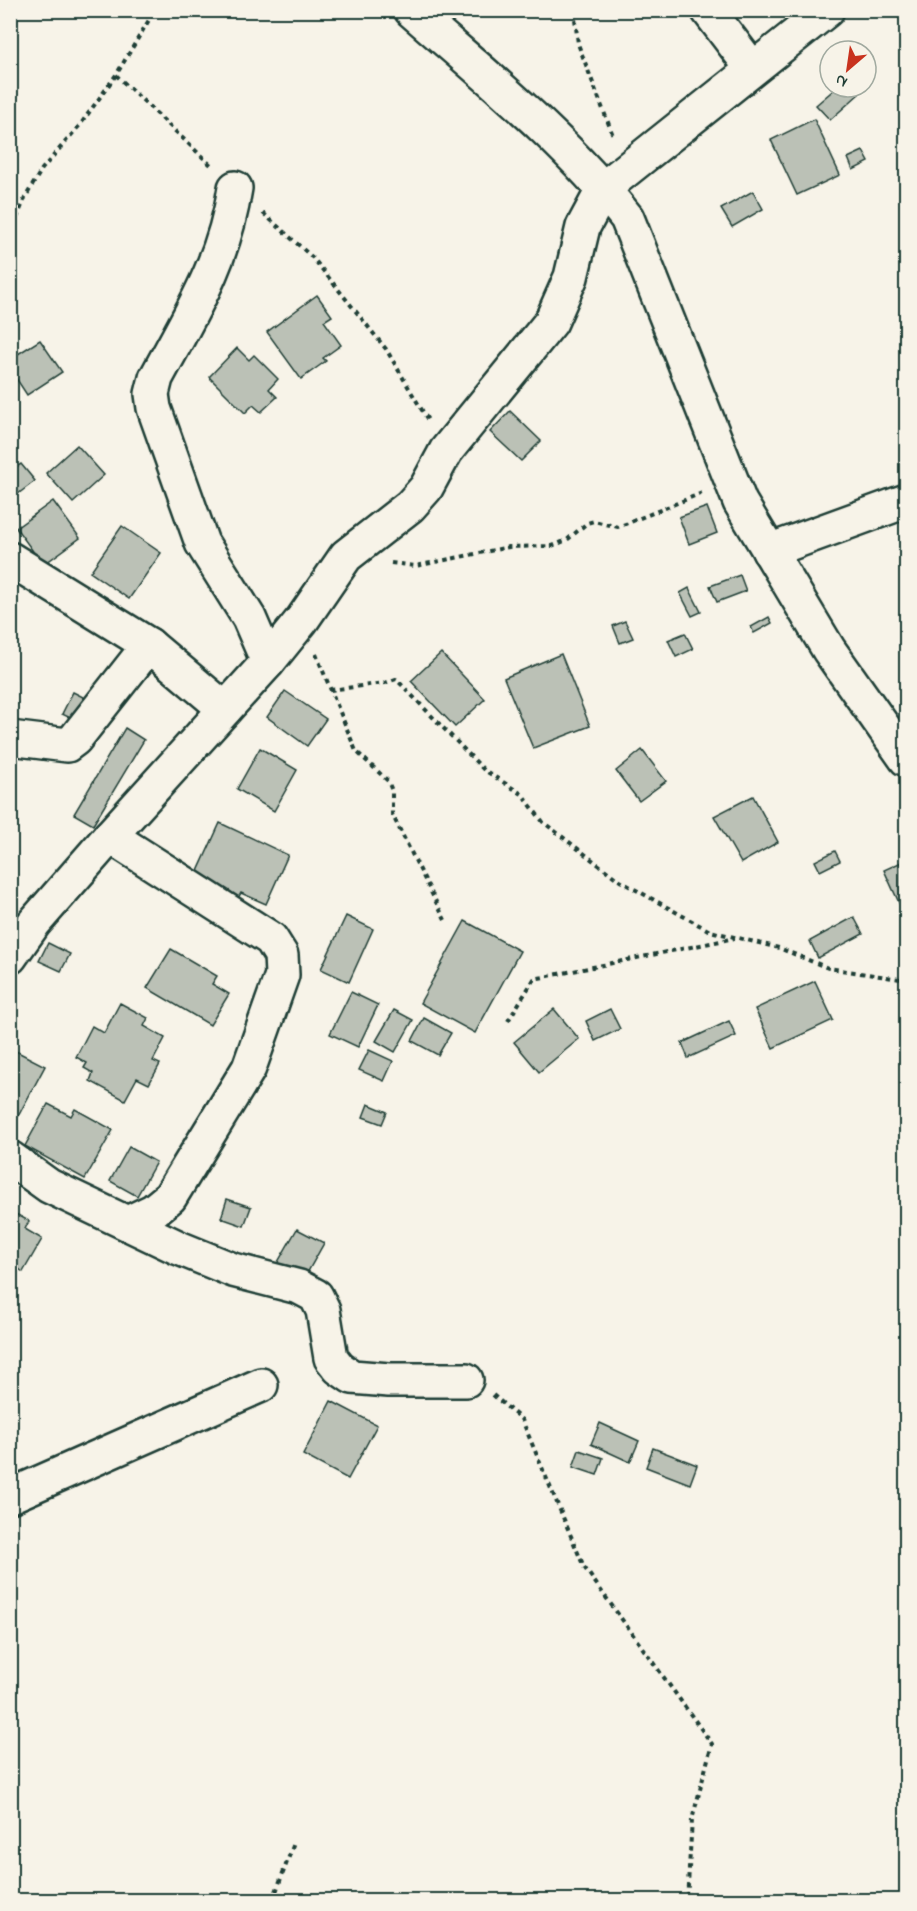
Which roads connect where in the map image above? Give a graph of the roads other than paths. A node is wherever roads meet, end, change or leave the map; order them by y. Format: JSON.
{"nodes":[{"id":1,"x":411,"y":10,"type":"edge"},
{"id":2,"x":708,"y":10,"type":"edge"},
{"id":3,"x":827,"y":10,"type":"edge"},
{"id":4,"x":752,"y":68,"type":"junction"},
{"id":5,"x":615,"y":179,"type":"junction"},
{"id":6,"x":235,"y":188,"type":"road end"},
{"id":7,"x":906,"y":501,"type":"edge"},
{"id":8,"x":769,"y":551,"type":"junction"},
{"id":9,"x":10,"y":559,"type":"edge"},
{"id":10,"x":149,"y":645,"type":"junction"},
{"id":11,"x":268,"y":662,"type":"junction"},
{"id":12,"x":225,"y":709,"type":"junction"},
{"id":13,"x":10,"y":738,"type":"edge"},
{"id":14,"x":906,"y":759,"type":"edge"},
{"id":15,"x":110,"y":836,"type":"junction"},
{"id":16,"x":10,"y":957,"type":"edge"},
{"id":17,"x":10,"y":1158,"type":"edge"},
{"id":18,"x":128,"y":1223,"type":"junction"},
{"id":19,"x":466,"y":1380,"type":"road end"},
{"id":20,"x":261,"y":1384,"type":"dead end"},
{"id":21,"x":10,"y":1496,"type":"edge"}],
"edges":[{"from":1,"to":5,"type":"street"},
{"from":2,"to":4,"type":"street"},
{"from":3,"to":4,"type":"street"},
{"from":4,"to":5,"type":"street"},
{"from":5,"to":8,"type":"street"},
{"from":5,"to":11,"type":"street"},
{"from":6,"to":11,"type":"street"},
{"from":7,"to":8,"type":"street"},
{"from":8,"to":14,"type":"street"},
{"from":9,"to":10,"type":"street"},
{"from":10,"to":12,"type":"street"},
{"from":10,"to":13,"type":"street"},
{"from":11,"to":12,"type":"street"},
{"from":12,"to":15,"type":"street"},
{"from":15,"to":16,"type":"street"},
{"from":15,"to":18,"type":"street"},
{"from":17,"to":18,"type":"street"},
{"from":18,"to":19,"type":"street"},
{"from":20,"to":21,"type":"street"}]}
